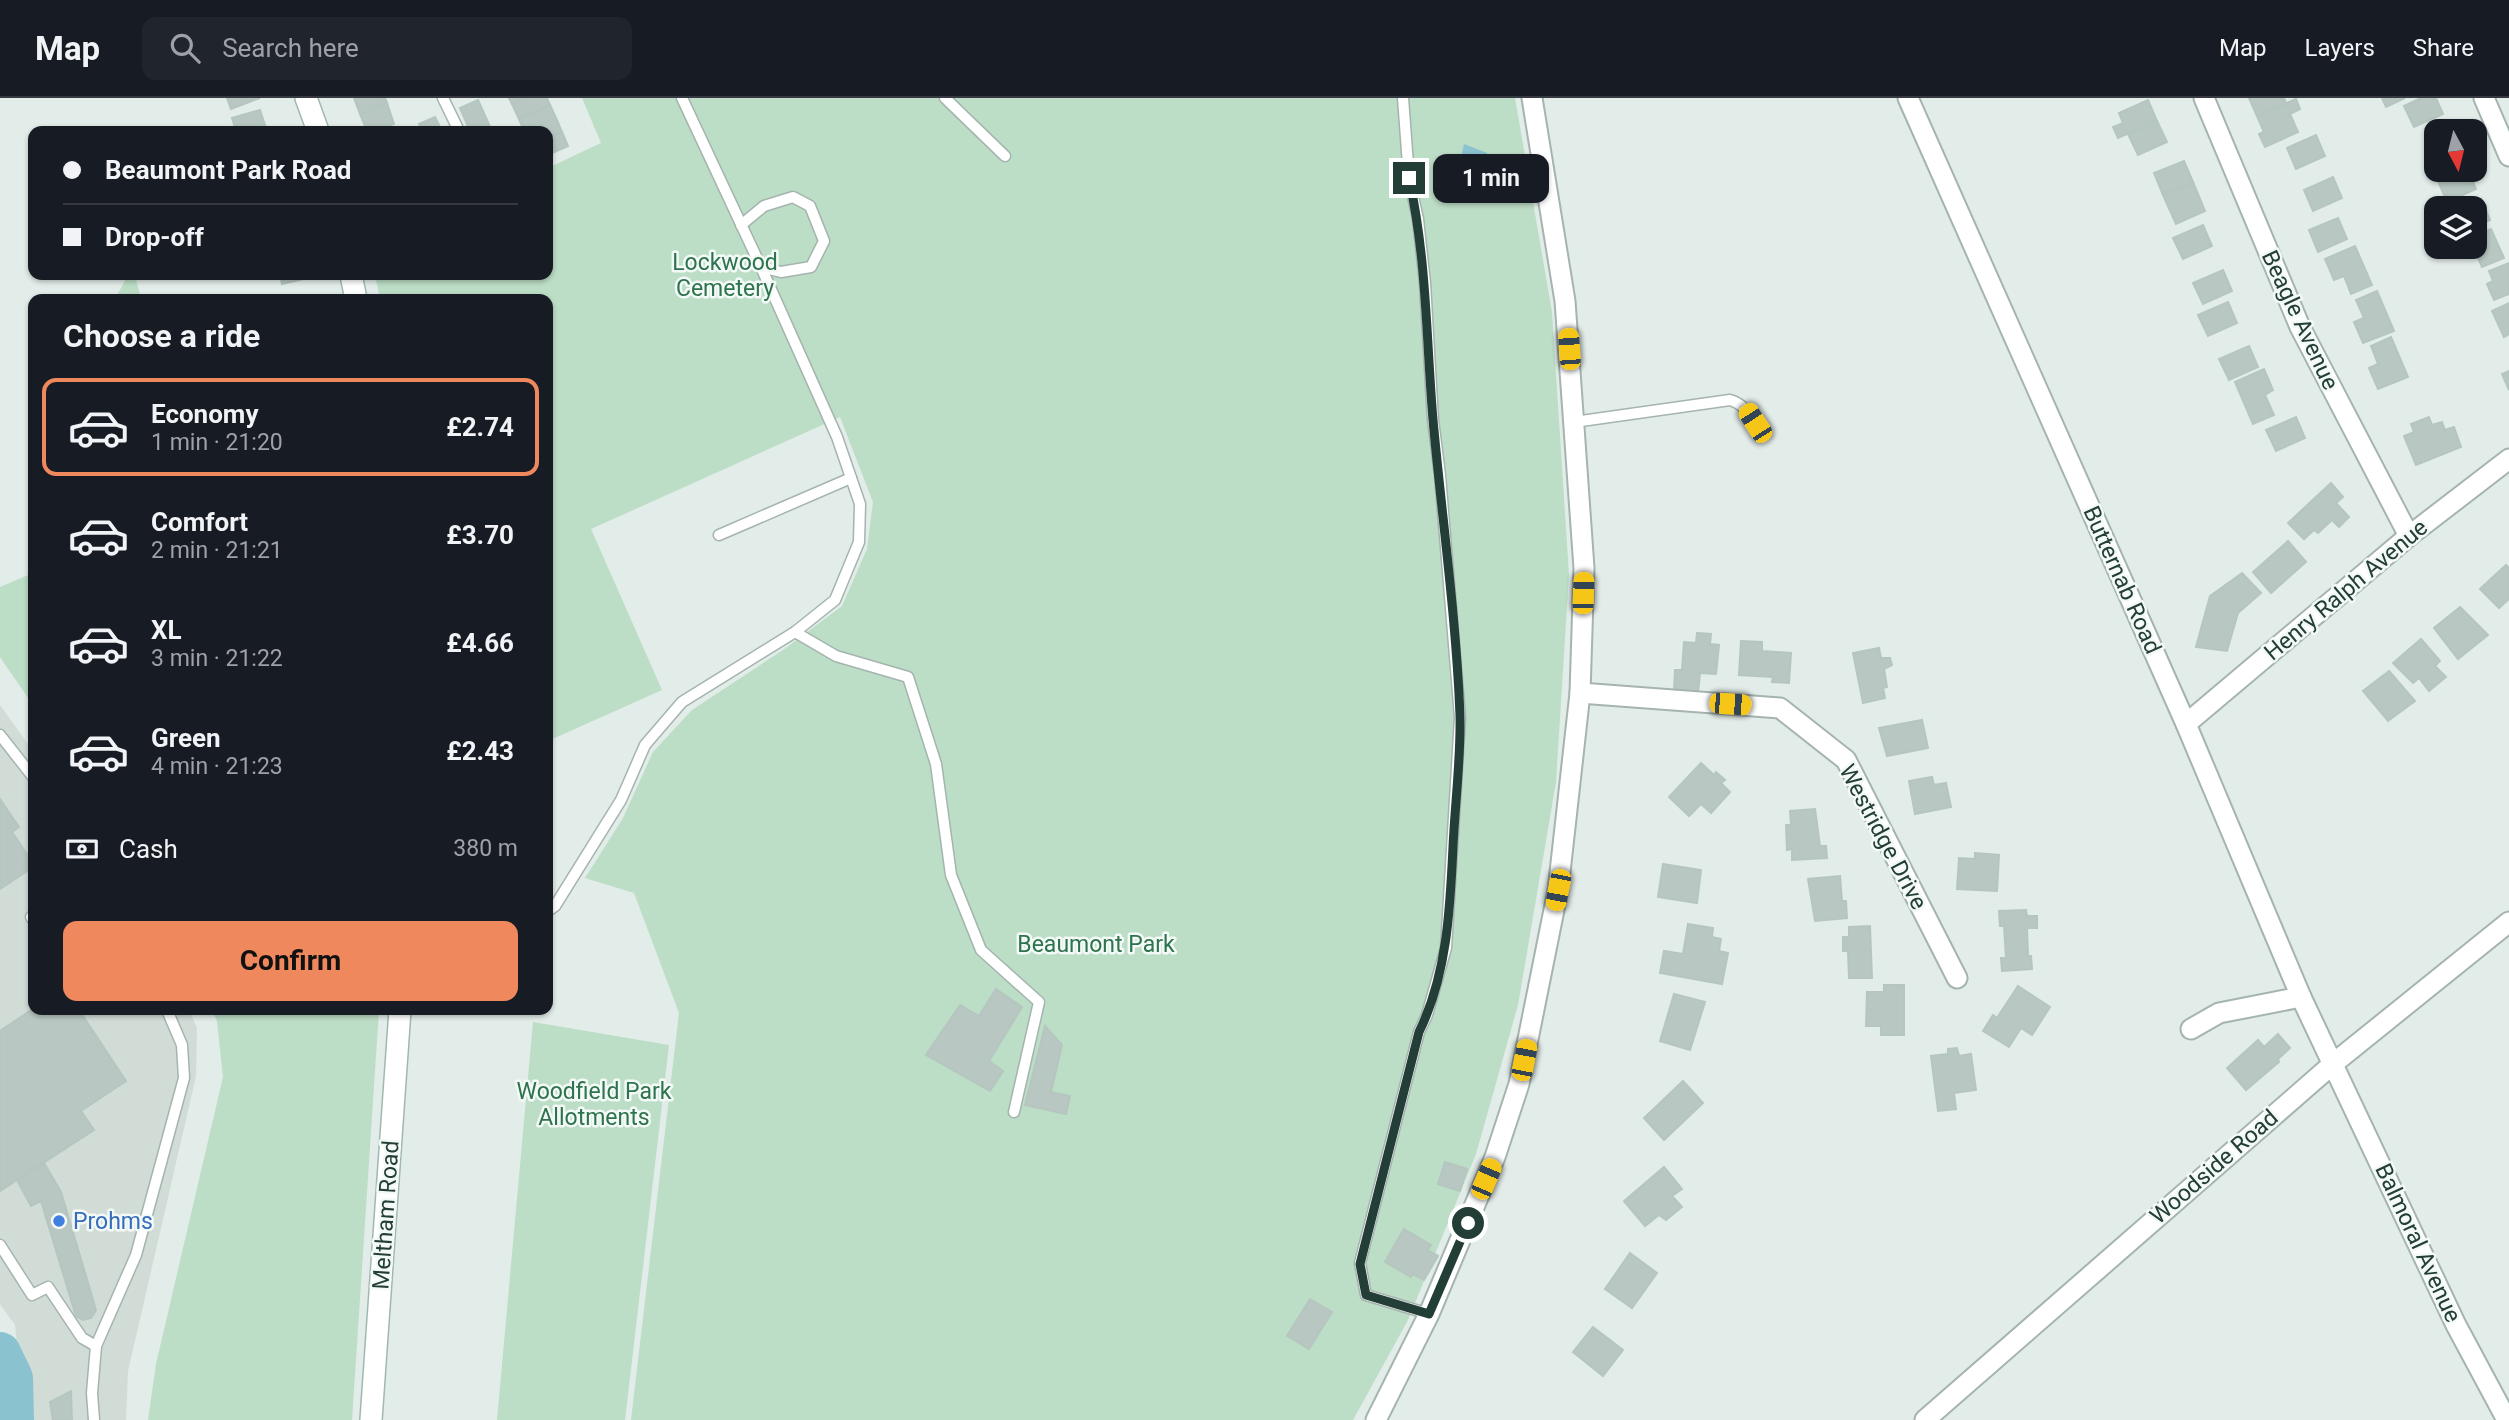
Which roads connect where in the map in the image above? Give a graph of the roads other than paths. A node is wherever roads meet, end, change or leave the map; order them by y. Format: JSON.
{"nodes":[{"id":1,"x":306,"y":98,"type":"edge"},
{"id":2,"x":443,"y":98,"type":"edge"},
{"id":3,"x":682,"y":98,"type":"edge"},
{"id":4,"x":945,"y":98,"type":"edge"},
{"id":5,"x":1403,"y":98,"type":"edge"},
{"id":6,"x":1532,"y":98,"type":"edge"},
{"id":7,"x":1908,"y":98,"type":"edge"},
{"id":8,"x":2204,"y":98,"type":"edge"},
{"id":9,"x":2484,"y":98,"type":"edge"},
{"id":10,"x":316,"y":126,"type":"edge"},
{"id":11,"x":457,"y":126,"type":"edge"},
{"id":12,"x":1005,"y":156,"type":"dead end"},
{"id":13,"x":2509,"y":156,"type":"edge"},
{"id":14,"x":741,"y":225,"type":"junction"},
{"id":15,"x":761,"y":267,"type":"junction"},
{"id":16,"x":1574,"y":422,"type":"junction"},
{"id":17,"x":1755,"y":423,"type":"dead end"},
{"id":18,"x":2509,"y":459,"type":"edge"},
{"id":19,"x":851,"y":478,"type":"junction"},
{"id":20,"x":719,"y":535,"type":"dead end"},
{"id":21,"x":2409,"y":536,"type":"junction"},
{"id":22,"x":795,"y":632,"type":"junction"},
{"id":23,"x":1580,"y":693,"type":"junction"},
{"id":24,"x":2186,"y":724,"type":"junction"},
{"id":25,"x":0,"y":735,"type":"edge"},
{"id":26,"x":28,"y":771,"type":"edge"},
{"id":27,"x":553,"y":907,"type":"edge"},
{"id":28,"x":2509,"y":922,"type":"edge"},
{"id":29,"x":1957,"y":978,"type":"dead end"},
{"id":30,"x":2301,"y":997,"type":"junction"},
{"id":31,"x":169,"y":1015,"type":"edge"},
{"id":32,"x":400,"y":1015,"type":"edge"},
{"id":33,"x":2191,"y":1029,"type":"dead end"},
{"id":34,"x":2333,"y":1063,"type":"junction"},
{"id":35,"x":1014,"y":1112,"type":"dead end"},
{"id":36,"x":0,"y":1245,"type":"edge"},
{"id":37,"x":1429,"y":1314,"type":"junction"},
{"id":38,"x":96,"y":1346,"type":"junction"},
{"id":39,"x":94,"y":1420,"type":"edge"},
{"id":40,"x":372,"y":1420,"type":"edge"},
{"id":41,"x":1376,"y":1420,"type":"edge"},
{"id":42,"x":1925,"y":1420,"type":"edge"},
{"id":43,"x":2507,"y":1420,"type":"edge"}],
"edges":[{"from":1,"to":10,"type":"main road"},
{"from":2,"to":11,"type":"lane"},
{"from":3,"to":14,"type":"lane"},
{"from":4,"to":12,"type":"lane"},
{"from":5,"to":37,"type":"lane"},
{"from":6,"to":16,"type":"street"},
{"from":7,"to":24,"type":"street","name":"Butternab Road"},
{"from":8,"to":21,"type":"street","name":"Beagle Avenue"},
{"from":9,"to":13,"type":"street"},
{"from":14,"to":15,"type":"lane"},
{"from":14,"to":15,"type":"lane"},
{"from":15,"to":19,"type":"lane"},
{"from":16,"to":17,"type":"lane"},
{"from":16,"to":23,"type":"street"},
{"from":18,"to":21,"type":"street","name":"Henry Ralph Avenue"},
{"from":19,"to":20,"type":"lane"},
{"from":19,"to":22,"type":"lane"},
{"from":21,"to":24,"type":"street","name":"Henry Ralph Avenue"},
{"from":22,"to":27,"type":"lane"},
{"from":22,"to":35,"type":"lane"},
{"from":23,"to":29,"type":"street","name":"Westridge Drive"},
{"from":23,"to":37,"type":"street"},
{"from":24,"to":30,"type":"street","name":"Butternab Road"},
{"from":25,"to":26,"type":"lane"},
{"from":28,"to":34,"type":"street","name":"Woodside Road"},
{"from":30,"to":33,"type":"street"},
{"from":30,"to":34,"type":"street","name":"Butternab Road"},
{"from":31,"to":38,"type":"lane"},
{"from":32,"to":40,"type":"main road","name":"Meltham Road"},
{"from":34,"to":42,"type":"street","name":"Woodside Road"},
{"from":34,"to":43,"type":"street","name":"Balmoral Avenue"},
{"from":36,"to":38,"type":"lane"},
{"from":37,"to":41,"type":"street"},
{"from":38,"to":39,"type":"lane"}]}
